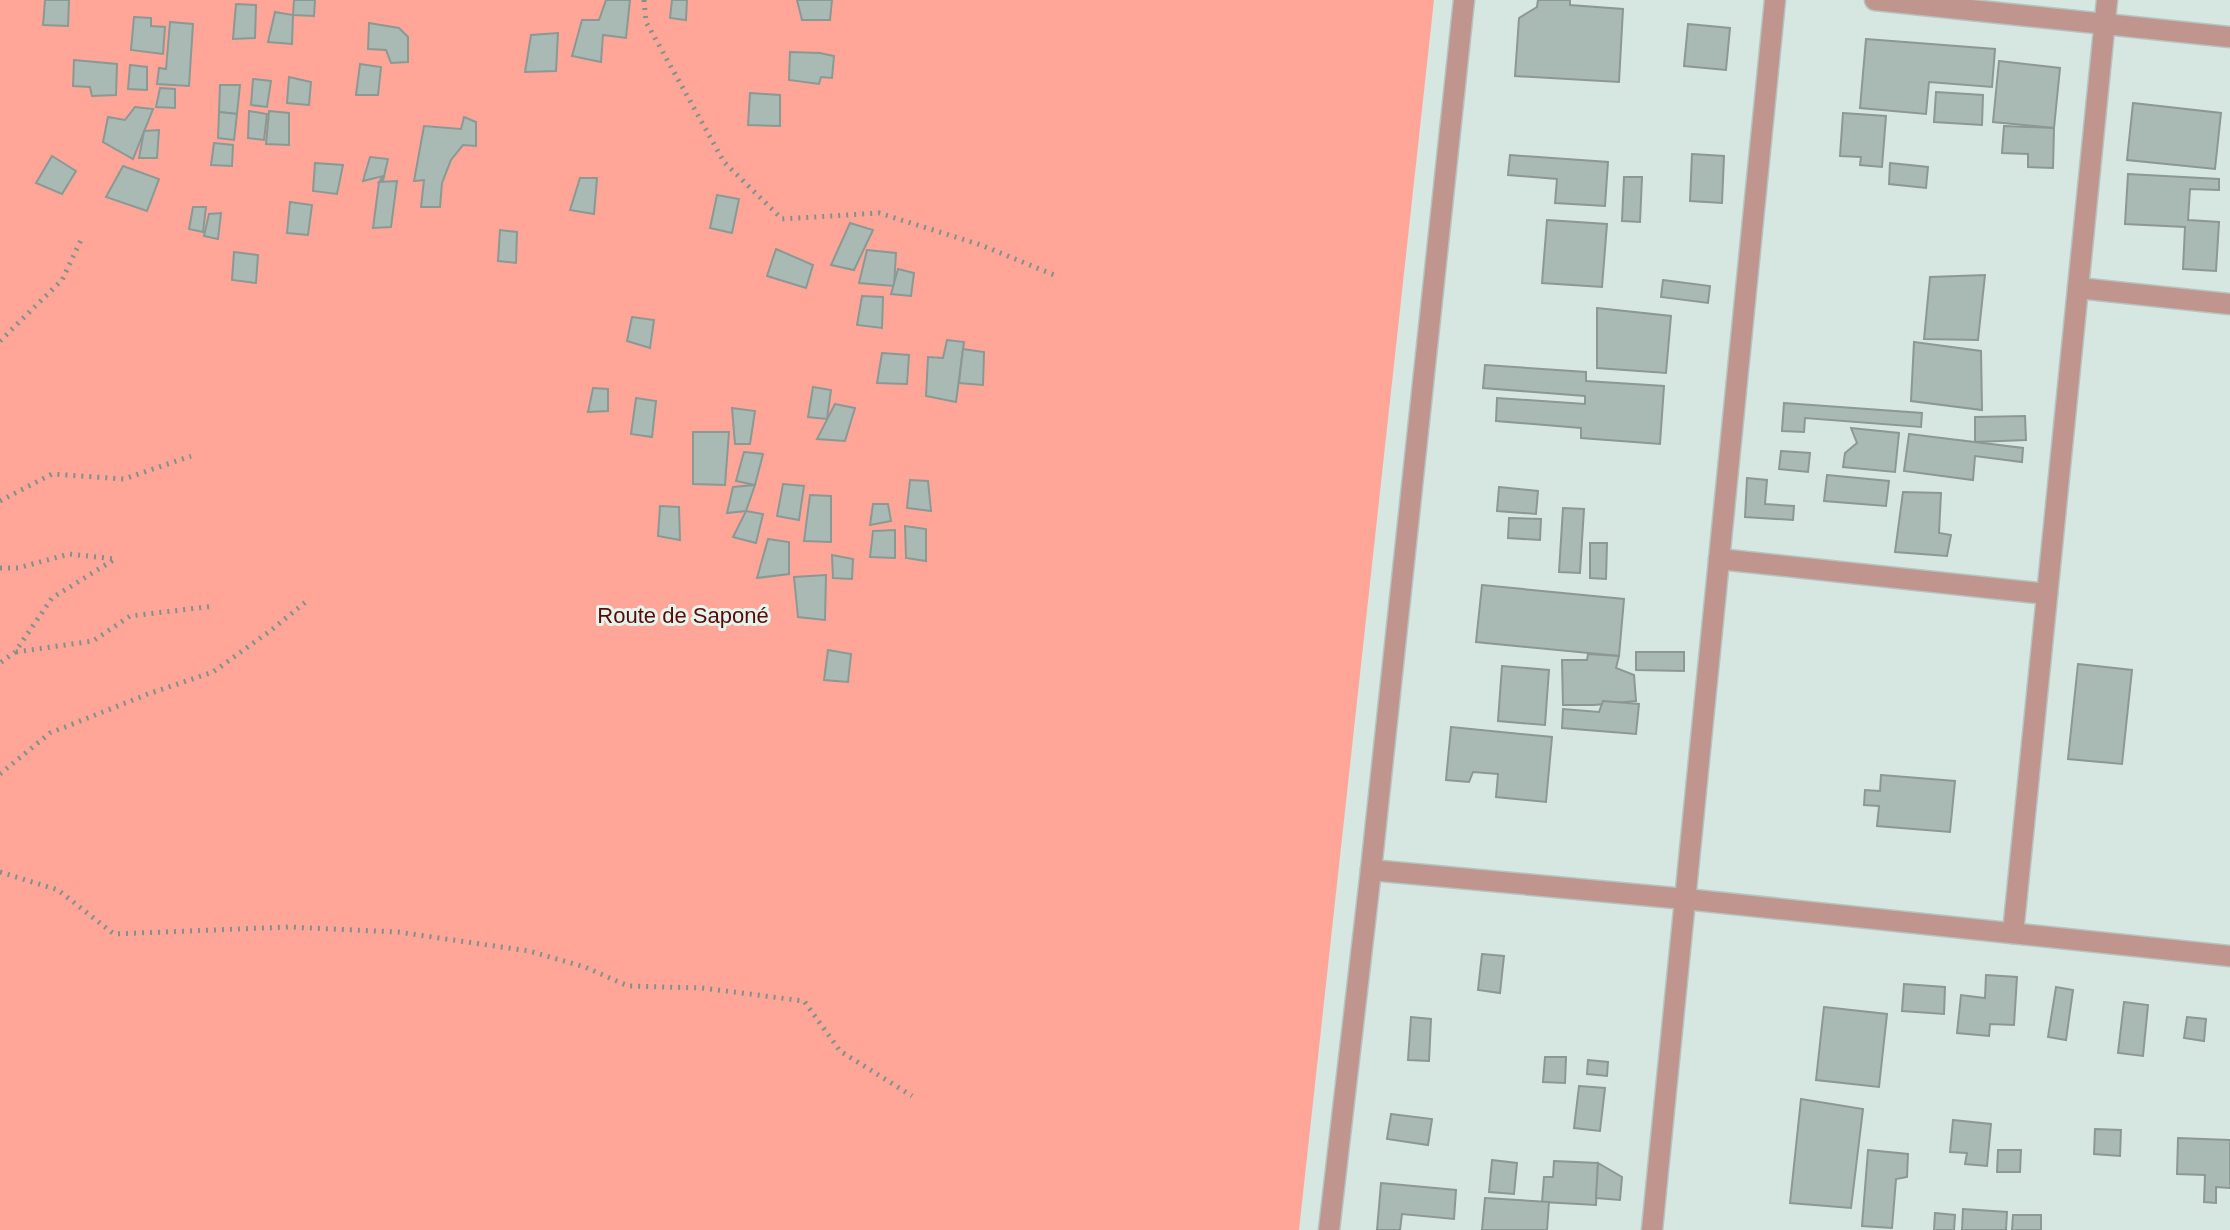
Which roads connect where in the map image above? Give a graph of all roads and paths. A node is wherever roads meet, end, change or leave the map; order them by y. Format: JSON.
{"nodes":[{"id":1,"x":644,"y":0,"type":"edge"},
{"id":2,"x":1464,"y":0,"type":"edge"},
{"id":3,"x":1775,"y":0,"type":"edge"},
{"id":4,"x":1875,"y":0,"type":"edge"},
{"id":5,"x":2107,"y":0,"type":"edge"},
{"id":6,"x":2105,"y":24,"type":"junction"},
{"id":7,"x":2230,"y":37,"type":"edge"},
{"id":8,"x":81,"y":240,"type":"dead end"},
{"id":9,"x":1059,"y":277,"type":"dead end"},
{"id":10,"x":2078,"y":288,"type":"junction"},
{"id":11,"x":2230,"y":304,"type":"edge"},
{"id":12,"x":0,"y":341,"type":"edge"},
{"id":13,"x":191,"y":456,"type":"dead end"},
{"id":14,"x":0,"y":501,"type":"edge"},
{"id":15,"x":1719,"y":559,"type":"junction"},
{"id":16,"x":0,"y":568,"type":"edge"},
{"id":17,"x":2047,"y":594,"type":"junction"},
{"id":18,"x":308,"y":600,"type":"dead end"},
{"id":19,"x":215,"y":606,"type":"dead end"},
{"id":20,"x":15,"y":652,"type":"junction"},
{"id":21,"x":0,"y":663,"type":"edge"},
{"id":22,"x":0,"y":774,"type":"edge"},
{"id":23,"x":1371,"y":870,"type":"junction"},
{"id":24,"x":0,"y":872,"type":"edge"},
{"id":25,"x":1685,"y":899,"type":"junction"},
{"id":26,"x":2013,"y":933,"type":"junction"},
{"id":27,"x":2230,"y":956,"type":"edge"},
{"id":28,"x":912,"y":1096,"type":"dead end"},
{"id":29,"x":1329,"y":1230,"type":"edge"},
{"id":30,"x":1652,"y":1230,"type":"edge"}],
"edges":[{"from":1,"to":9,"type":"path"},
{"from":2,"to":23,"type":"street"},
{"from":3,"to":15,"type":"street"},
{"from":4,"to":6,"type":"street"},
{"from":5,"to":6,"type":"street"},
{"from":6,"to":7,"type":"street"},
{"from":6,"to":10,"type":"street"},
{"from":8,"to":12,"type":"path"},
{"from":10,"to":11,"type":"street"},
{"from":10,"to":17,"type":"street"},
{"from":13,"to":14,"type":"path"},
{"from":15,"to":17,"type":"street"},
{"from":15,"to":25,"type":"street"},
{"from":16,"to":20,"type":"path"},
{"from":17,"to":26,"type":"street"},
{"from":18,"to":22,"type":"path"},
{"from":19,"to":20,"type":"path"},
{"from":20,"to":21,"type":"path"},
{"from":23,"to":25,"type":"street"},
{"from":23,"to":29,"type":"street"},
{"from":24,"to":28,"type":"path"},
{"from":25,"to":26,"type":"street"},
{"from":25,"to":30,"type":"street"},
{"from":26,"to":27,"type":"street"}]}
